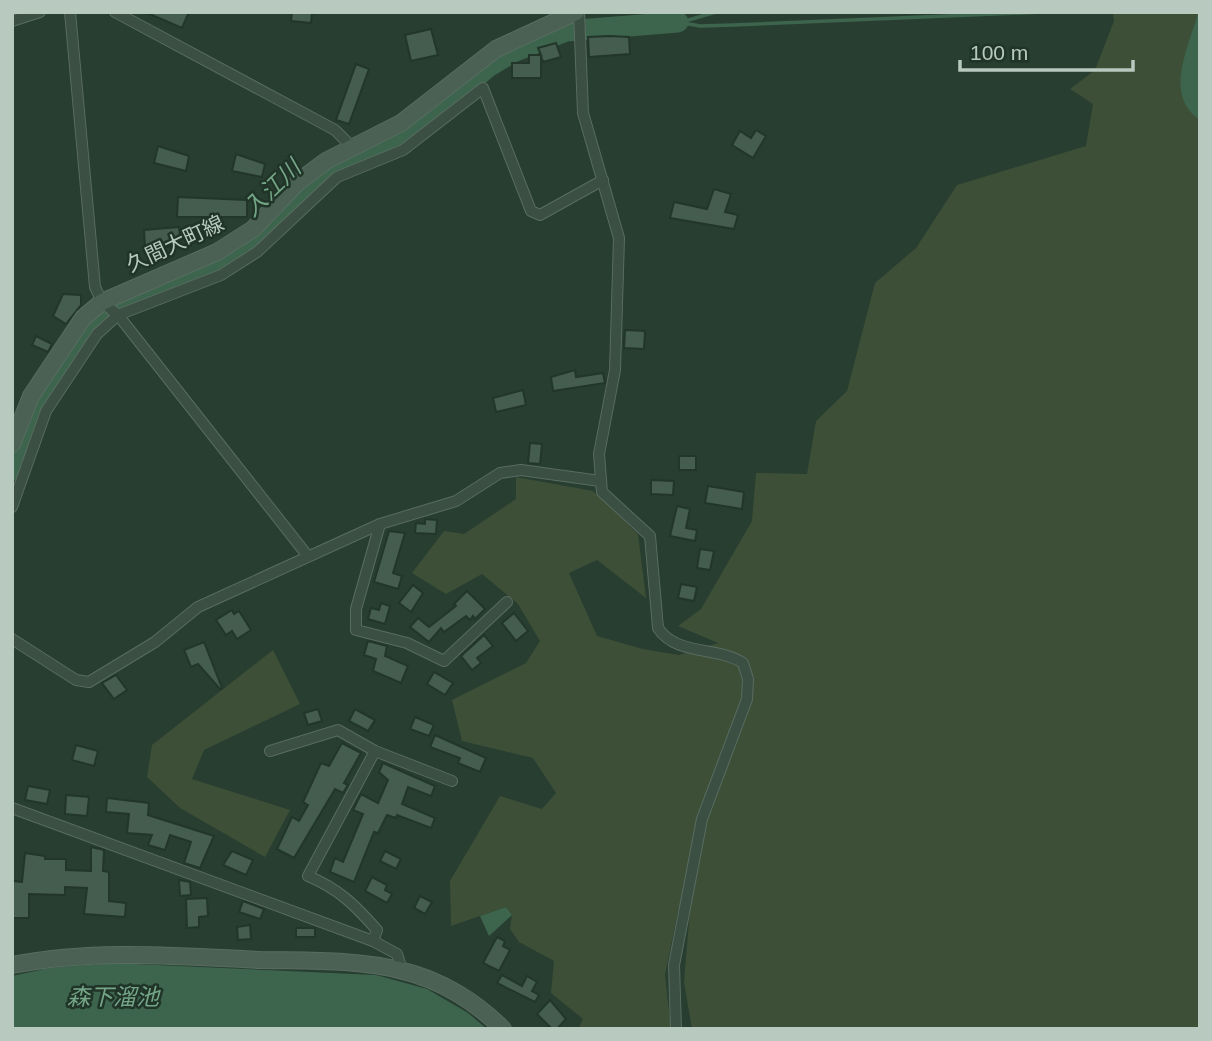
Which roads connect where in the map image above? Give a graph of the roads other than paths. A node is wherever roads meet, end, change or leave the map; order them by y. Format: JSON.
{"nodes":[{"id":1,"x":40,"y":12,"type":"edge"},
{"id":2,"x":70,"y":12,"type":"edge"},
{"id":3,"x":115,"y":12,"type":"edge"},
{"id":4,"x":12,"y":21,"type":"edge"},
{"id":5,"x":579,"y":21,"type":"edge"},
{"id":6,"x":352,"y":147,"type":"junction"},
{"id":7,"x":603,"y":180,"type":"junction"},
{"id":8,"x":102,"y":302,"type":"junction"},
{"id":9,"x":118,"y":315,"type":"junction"},
{"id":10,"x":12,"y":444,"type":"edge"},
{"id":11,"x":600,"y":481,"type":"junction"},
{"id":12,"x":12,"y":507,"type":"edge"},
{"id":13,"x":380,"y":524,"type":"junction"},
{"id":14,"x":307,"y":555,"type":"junction"},
{"id":15,"x":507,"y":602,"type":"dead end"},
{"id":16,"x":12,"y":639,"type":"edge"},
{"id":17,"x":270,"y":751,"type":"dead end"},
{"id":18,"x":375,"y":751,"type":"junction"},
{"id":19,"x":452,"y":781,"type":"dead end"},
{"id":20,"x":12,"y":808,"type":"edge"},
{"id":21,"x":373,"y":941,"type":"junction"},
{"id":22,"x":12,"y":965,"type":"edge"},
{"id":23,"x":402,"y":970,"type":"junction"},
{"id":24,"x":503,"y":1029,"type":"edge"},
{"id":25,"x":676,"y":1029,"type":"edge"}],
"edges":[{"from":1,"to":4,"type":"street"},
{"from":2,"to":8,"type":"street"},
{"from":3,"to":6,"type":"street"},
{"from":5,"to":6,"type":"main road","name":"久間大町線"},
{"from":5,"to":7,"type":"street"},
{"from":6,"to":8,"type":"main road","name":"久間大町線"},
{"from":7,"to":9,"type":"street"},
{"from":7,"to":11,"type":"street"},
{"from":8,"to":9,"type":"street"},
{"from":8,"to":10,"type":"main road","name":"久間大町線"},
{"from":9,"to":12,"type":"street"},
{"from":9,"to":14,"type":"street"},
{"from":11,"to":13,"type":"street"},
{"from":11,"to":25,"type":"street"},
{"from":13,"to":14,"type":"street"},
{"from":13,"to":15,"type":"street"},
{"from":14,"to":16,"type":"street"},
{"from":17,"to":18,"type":"street"},
{"from":18,"to":19,"type":"street"},
{"from":18,"to":21,"type":"street"},
{"from":20,"to":21,"type":"street"},
{"from":21,"to":23,"type":"street"},
{"from":22,"to":23,"type":"main road"},
{"from":23,"to":24,"type":"main road"}]}
